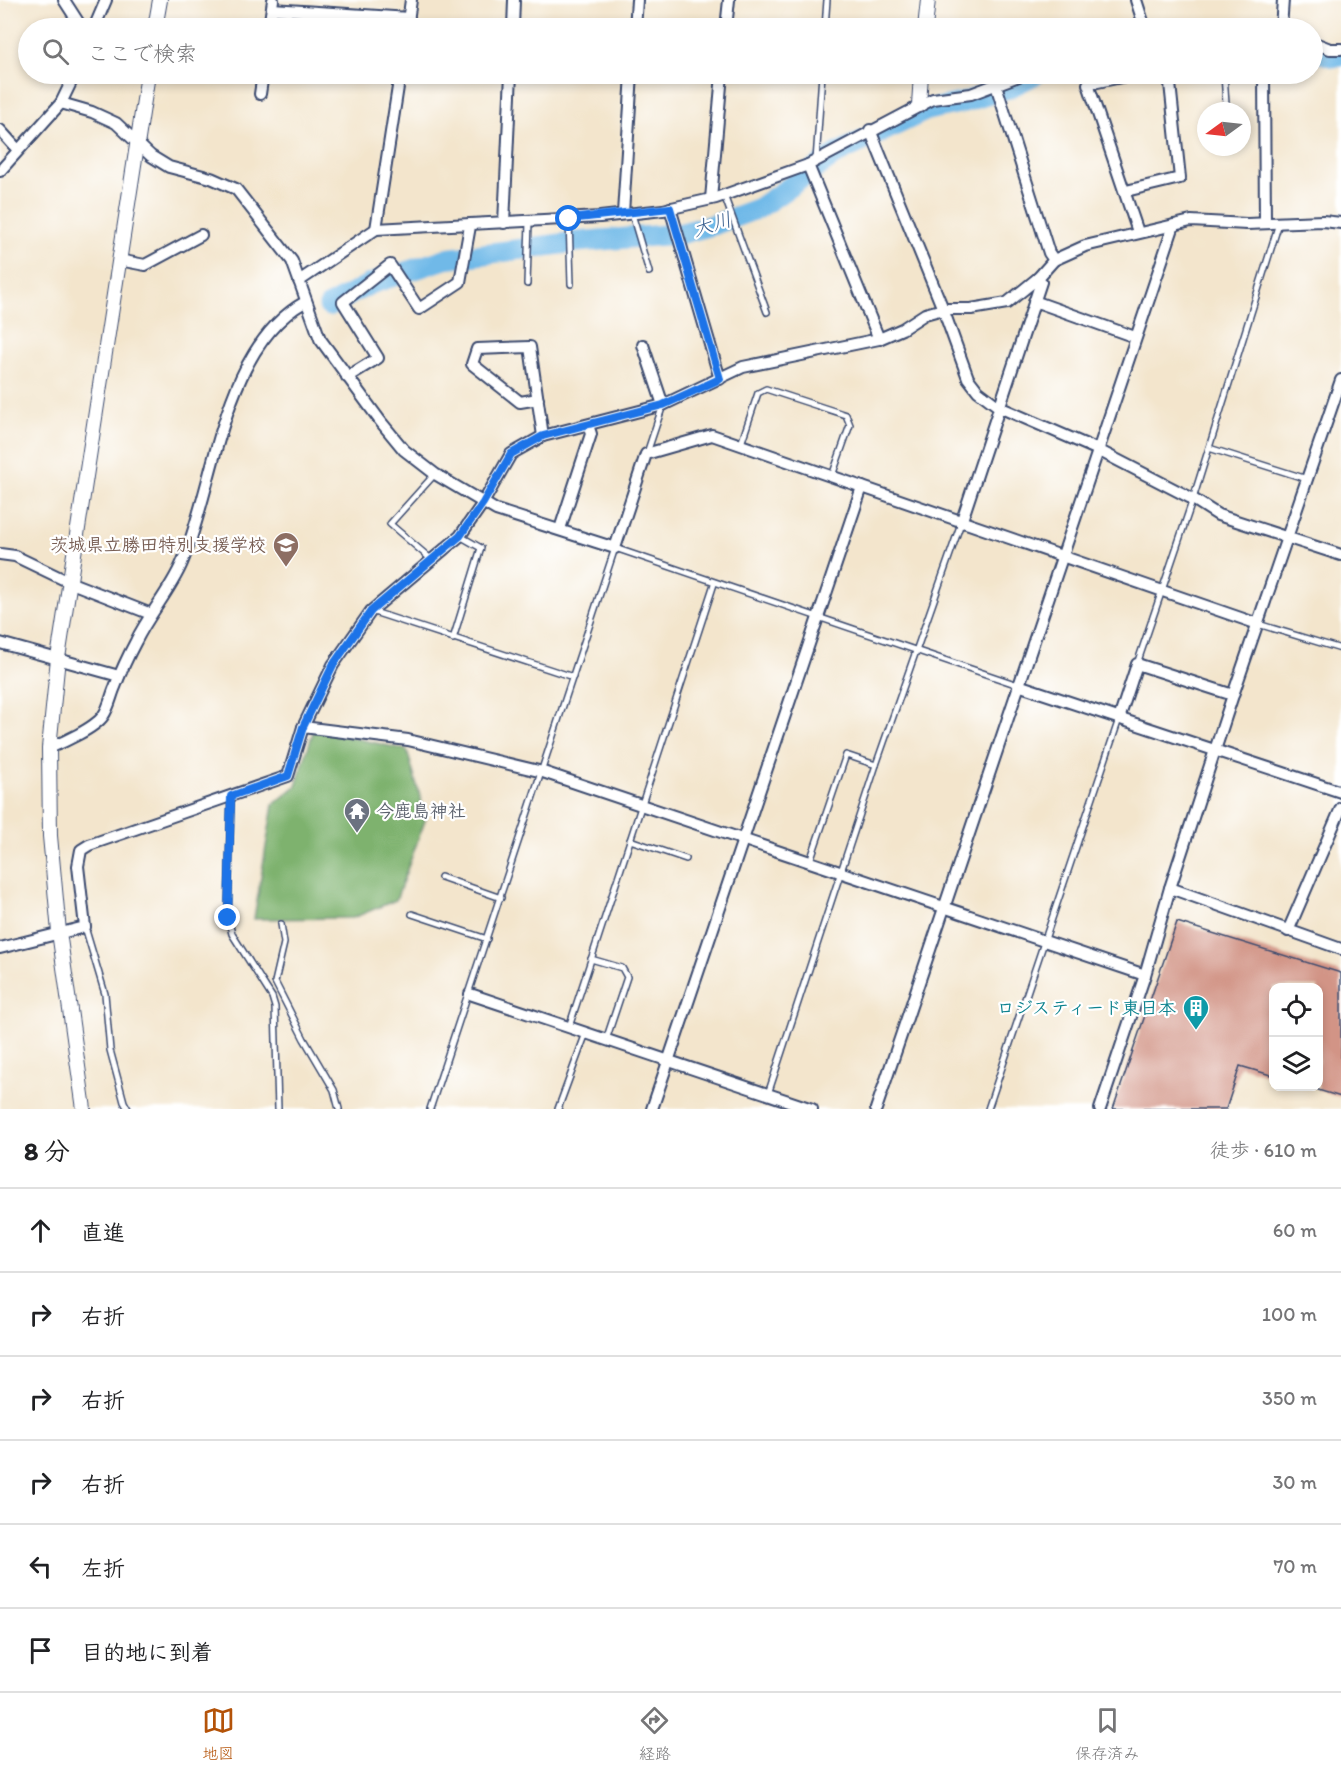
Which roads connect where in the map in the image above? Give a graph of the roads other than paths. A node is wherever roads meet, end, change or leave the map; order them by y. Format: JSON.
{"nodes":[{"id":1,"x":64,"y":0,"type":"edge"},
{"id":2,"x":106,"y":0,"type":"edge"},
{"id":3,"x":159,"y":0,"type":"edge"},
{"id":4,"x":411,"y":0,"type":"edge"},
{"id":5,"x":514,"y":0,"type":"edge"},
{"id":6,"x":637,"y":0,"type":"edge"},
{"id":7,"x":729,"y":0,"type":"edge"},
{"id":8,"x":827,"y":0,"type":"edge"},
{"id":9,"x":928,"y":0,"type":"edge"},
{"id":10,"x":1136,"y":0,"type":"edge"},
{"id":11,"x":1283,"y":0,"type":"edge"},
{"id":12,"x":272,"y":5,"type":"edge"},
{"id":13,"x":76,"y":18,"type":"edge"},
{"id":14,"x":98,"y":18,"type":"edge"},
{"id":15,"x":156,"y":18,"type":"edge"},
{"id":16,"x":370,"y":18,"type":"edge"},
{"id":17,"x":409,"y":18,"type":"edge"},
{"id":18,"x":513,"y":18,"type":"edge"},
{"id":19,"x":636,"y":18,"type":"edge"},
{"id":20,"x":727,"y":18,"type":"edge"},
{"id":21,"x":826,"y":18,"type":"edge"},
{"id":22,"x":926,"y":18,"type":"edge"},
{"id":23,"x":1142,"y":18,"type":"edge"},
{"id":24,"x":1282,"y":18,"type":"edge"},
{"id":25,"x":1323,"y":46,"type":"edge"},
{"id":26,"x":1341,"y":49,"type":"edge"},
{"id":27,"x":70,"y":84,"type":"edge"},
{"id":28,"x":146,"y":84,"type":"edge"},
{"id":29,"x":262,"y":84,"type":"edge"},
{"id":30,"x":398,"y":84,"type":"edge"},
{"id":31,"x":511,"y":84,"type":"edge"},
{"id":32,"x":632,"y":84,"type":"edge"},
{"id":33,"x":721,"y":84,"type":"edge"},
{"id":34,"x":821,"y":84,"type":"edge"},
{"id":35,"x":920,"y":84,"type":"edge"},
{"id":36,"x":1088,"y":84,"type":"edge"},
{"id":37,"x":1170,"y":84,"type":"edge"},
{"id":38,"x":1225,"y":84,"type":"edge"},
{"id":39,"x":1264,"y":84,"type":"edge"},
{"id":40,"x":996,"y":85,"type":"joint"},
{"id":41,"x":260,"y":94,"type":"dead end"},
{"id":42,"x":61,"y":102,"type":"junction"},
{"id":43,"x":1226,"y":102,"type":"edge"},
{"id":44,"x":919,"y":105,"type":"junction"},
{"id":45,"x":0,"y":130,"type":"edge"},
{"id":46,"x":870,"y":130,"type":"junction"},
{"id":47,"x":137,"y":141,"type":"junction"},
{"id":48,"x":18,"y":150,"type":"junction"},
{"id":49,"x":812,"y":163,"type":"junction"},
{"id":50,"x":0,"y":171,"type":"edge"},
{"id":51,"x":1126,"y":191,"type":"junction"},
{"id":52,"x":724,"y":195,"type":"junction"},
{"id":53,"x":711,"y":199,"type":"junction"},
{"id":54,"x":670,"y":208,"type":"junction"},
{"id":55,"x":627,"y":213,"type":"junction"},
{"id":56,"x":569,"y":219,"type":"junction"},
{"id":57,"x":530,"y":222,"type":"junction"},
{"id":58,"x":1265,"y":222,"type":"junction"},
{"id":59,"x":1279,"y":222,"type":"junction"},
{"id":60,"x":504,"y":223,"type":"junction"},
{"id":61,"x":1341,"y":223,"type":"edge"},
{"id":62,"x":1174,"y":225,"type":"junction"},
{"id":63,"x":470,"y":226,"type":"junction"},
{"id":64,"x":376,"y":229,"type":"junction"},
{"id":65,"x":1138,"y":232,"type":"junction"},
{"id":66,"x":201,"y":235,"type":"dead end"},
{"id":67,"x":119,"y":260,"type":"junction"},
{"id":68,"x":1054,"y":260,"type":"junction"},
{"id":69,"x":649,"y":272,"type":"dead end"},
{"id":70,"x":1038,"y":278,"type":"junction"},
{"id":71,"x":299,"y":281,"type":"junction"},
{"id":72,"x":527,"y":284,"type":"dead end"},
{"id":73,"x":571,"y":284,"type":"dead end"},
{"id":74,"x":1034,"y":301,"type":"junction"},
{"id":75,"x":305,"y":302,"type":"junction"},
{"id":76,"x":944,"y":309,"type":"junction"},
{"id":77,"x":766,"y":312,"type":"dead end"},
{"id":78,"x":1135,"y":337,"type":"junction"},
{"id":79,"x":879,"y":339,"type":"junction"},
{"id":80,"x":643,"y":345,"type":"dead end"},
{"id":81,"x":347,"y":377,"type":"junction"},
{"id":82,"x":720,"y":379,"type":"junction"},
{"id":83,"x":1341,"y":380,"type":"edge"},
{"id":84,"x":538,"y":399,"type":"junction"},
{"id":85,"x":663,"y":405,"type":"junction"},
{"id":86,"x":999,"y":407,"type":"junction"},
{"id":87,"x":588,"y":424,"type":"junction"},
{"id":88,"x":543,"y":436,"type":"junction"},
{"id":89,"x":741,"y":445,"type":"junction"},
{"id":90,"x":1209,"y":448,"type":"junction"},
{"id":91,"x":1096,"y":449,"type":"junction"},
{"id":92,"x":646,"y":454,"type":"junction"},
{"id":93,"x":435,"y":474,"type":"junction"},
{"id":94,"x":832,"y":476,"type":"junction"},
{"id":95,"x":1307,"y":479,"type":"junction"},
{"id":96,"x":862,"y":487,"type":"junction"},
{"id":97,"x":1193,"y":499,"type":"junction"},
{"id":98,"x":483,"y":503,"type":"junction"},
{"id":99,"x":961,"y":523,"type":"junction"},
{"id":100,"x":560,"y":529,"type":"junction"},
{"id":101,"x":460,"y":536,"type":"junction"},
{"id":102,"x":1289,"y":537,"type":"junction"},
{"id":103,"x":615,"y":548,"type":"junction"},
{"id":104,"x":0,"y":554,"type":"edge"},
{"id":105,"x":1341,"y":555,"type":"edge"},
{"id":106,"x":1062,"y":556,"type":"junction"},
{"id":107,"x":432,"y":560,"type":"junction"},
{"id":108,"x":69,"y":582,"type":"junction"},
{"id":109,"x":714,"y":584,"type":"junction"},
{"id":110,"x":1162,"y":591,"type":"junction"},
{"id":111,"x":371,"y":611,"type":"junction"},
{"id":112,"x":151,"y":614,"type":"junction"},
{"id":113,"x":816,"y":617,"type":"junction"},
{"id":114,"x":1258,"y":624,"type":"junction"},
{"id":115,"x":453,"y":639,"type":"junction"},
{"id":116,"x":0,"y":643,"type":"edge"},
{"id":117,"x":1341,"y":649,"type":"edge"},
{"id":118,"x":916,"y":651,"type":"junction"},
{"id":119,"x":58,"y":658,"type":"junction"},
{"id":120,"x":1137,"y":664,"type":"junction"},
{"id":121,"x":119,"y":676,"type":"junction"},
{"id":122,"x":573,"y":677,"type":"junction"},
{"id":123,"x":1018,"y":685,"type":"junction"},
{"id":124,"x":1233,"y":695,"type":"junction"},
{"id":125,"x":1119,"y":719,"type":"junction"},
{"id":126,"x":303,"y":727,"type":"junction"},
{"id":127,"x":49,"y":748,"type":"junction"},
{"id":128,"x":1216,"y":753,"type":"junction"},
{"id":129,"x":876,"y":765,"type":"junction"},
{"id":130,"x":543,"y":772,"type":"junction"},
{"id":131,"x":1341,"y":792,"type":"edge"},
{"id":132,"x":231,"y":796,"type":"junction"},
{"id":133,"x":643,"y":806,"type":"junction"},
{"id":134,"x":1341,"y":808,"type":"edge"},
{"id":135,"x":743,"y":839,"type":"junction"},
{"id":136,"x":630,"y":840,"type":"junction"},
{"id":137,"x":686,"y":859,"type":"dead end"},
{"id":138,"x":810,"y":861,"type":"junction"},
{"id":139,"x":843,"y":872,"type":"junction"},
{"id":140,"x":441,"y":877,"type":"dead end"},
{"id":141,"x":1170,"y":888,"type":"junction"},
{"id":142,"x":501,"y":898,"type":"junction"},
{"id":143,"x":945,"y":909,"type":"junction"},
{"id":144,"x":412,"y":914,"type":"dead end"},
{"id":145,"x":281,"y":924,"type":"dead end"},
{"id":146,"x":85,"y":927,"type":"junction"},
{"id":147,"x":1288,"y":931,"type":"junction"},
{"id":148,"x":58,"y":932,"type":"junction"},
{"id":149,"x":487,"y":939,"type":"junction"},
{"id":150,"x":1044,"y":943,"type":"junction"},
{"id":151,"x":0,"y":948,"type":"edge"},
{"id":152,"x":1341,"y":948,"type":"edge"},
{"id":153,"x":591,"y":959,"type":"junction"},
{"id":154,"x":1146,"y":975,"type":"junction"},
{"id":155,"x":470,"y":994,"type":"junction"},
{"id":156,"x":569,"y":1027,"type":"junction"},
{"id":157,"x":586,"y":1033,"type":"junction"},
{"id":158,"x":606,"y":1040,"type":"junction"},
{"id":159,"x":668,"y":1060,"type":"junction"},
{"id":160,"x":768,"y":1094,"type":"junction"},
{"id":161,"x":84,"y":1109,"type":"edge"},
{"id":162,"x":128,"y":1109,"type":"edge"},
{"id":163,"x":278,"y":1109,"type":"edge"},
{"id":164,"x":339,"y":1109,"type":"edge"},
{"id":165,"x":430,"y":1109,"type":"edge"},
{"id":166,"x":558,"y":1109,"type":"edge"},
{"id":167,"x":652,"y":1109,"type":"edge"},
{"id":168,"x":812,"y":1109,"type":"edge"},
{"id":169,"x":876,"y":1109,"type":"edge"},
{"id":170,"x":988,"y":1109,"type":"edge"},
{"id":171,"x":1100,"y":1109,"type":"edge"}],
"edges":[{"from":1,"to":13,"type":"street"},
{"from":2,"to":14,"type":"street"},
{"from":3,"to":15,"type":"street"},
{"from":4,"to":17,"type":"street"},
{"from":5,"to":18,"type":"street"},
{"from":6,"to":19,"type":"street"},
{"from":7,"to":20,"type":"street"},
{"from":8,"to":21,"type":"lane"},
{"from":9,"to":22,"type":"street"},
{"from":10,"to":23,"type":"street"},
{"from":11,"to":24,"type":"street"},
{"from":12,"to":16,"type":"street"},
{"from":25,"to":26,"type":"street"},
{"from":27,"to":42,"type":"street"},
{"from":28,"to":47,"type":"street"},
{"from":29,"to":41,"type":"street"},
{"from":30,"to":64,"type":"street"},
{"from":31,"to":60,"type":"street"},
{"from":32,"to":55,"type":"street"},
{"from":33,"to":53,"type":"street"},
{"from":34,"to":49,"type":"lane"},
{"from":35,"to":44,"type":"street"},
{"from":36,"to":51,"type":"street"},
{"from":37,"to":51,"type":"street"},
{"from":38,"to":43,"type":"lane"},
{"from":39,"to":58,"type":"street"},
{"from":40,"to":44,"type":"street"},
{"from":40,"to":68,"type":"street"},
{"from":42,"to":47,"type":"street"},
{"from":42,"to":48,"type":"street"},
{"from":44,"to":46,"type":"street"},
{"from":45,"to":48,"type":"street"},
{"from":46,"to":49,"type":"street"},
{"from":46,"to":76,"type":"street"},
{"from":47,"to":67,"type":"street"},
{"from":47,"to":71,"type":"street"},
{"from":48,"to":50,"type":"street"},
{"from":49,"to":52,"type":"street"},
{"from":49,"to":79,"type":"street"},
{"from":51,"to":65,"type":"street"},
{"from":52,"to":53,"type":"street"},
{"from":52,"to":77,"type":"lane"},
{"from":53,"to":54,"type":"street"},
{"from":54,"to":55,"type":"street"},
{"from":54,"to":82,"type":"street"},
{"from":55,"to":56,"type":"street"},
{"from":55,"to":69,"type":"lane"},
{"from":56,"to":57,"type":"street"},
{"from":56,"to":73,"type":"lane"},
{"from":57,"to":60,"type":"street"},
{"from":57,"to":72,"type":"lane"},
{"from":58,"to":59,"type":"street"},
{"from":58,"to":62,"type":"street"},
{"from":59,"to":61,"type":"street"},
{"from":59,"to":90,"type":"lane"},
{"from":60,"to":63,"type":"street"},
{"from":62,"to":65,"type":"street"},
{"from":62,"to":78,"type":"street"},
{"from":63,"to":64,"type":"street"},
{"from":63,"to":81,"type":"street"},
{"from":64,"to":71,"type":"street"},
{"from":65,"to":68,"type":"street"},
{"from":66,"to":67,"type":"street"},
{"from":67,"to":108,"type":"street"},
{"from":68,"to":70,"type":"street"},
{"from":70,"to":74,"type":"street"},
{"from":70,"to":76,"type":"street"},
{"from":71,"to":75,"type":"street"},
{"from":74,"to":78,"type":"street"},
{"from":74,"to":86,"type":"street"},
{"from":75,"to":81,"type":"street"},
{"from":75,"to":112,"type":"street"},
{"from":76,"to":79,"type":"street"},
{"from":76,"to":86,"type":"street"},
{"from":78,"to":91,"type":"street"},
{"from":79,"to":82,"type":"street"},
{"from":80,"to":85,"type":"street"},
{"from":81,"to":93,"type":"street"},
{"from":82,"to":85,"type":"street"},
{"from":83,"to":95,"type":"street"},
{"from":84,"to":84,"type":"street"},
{"from":84,"to":88,"type":"street"},
{"from":85,"to":87,"type":"street"},
{"from":85,"to":92,"type":"lane"},
{"from":86,"to":91,"type":"street"},
{"from":86,"to":99,"type":"street"},
{"from":87,"to":88,"type":"street"},
{"from":87,"to":100,"type":"street"},
{"from":88,"to":98,"type":"street"},
{"from":89,"to":92,"type":"street"},
{"from":89,"to":94,"type":"street"},
{"from":89,"to":94,"type":"lane"},
{"from":90,"to":95,"type":"lane"},
{"from":90,"to":97,"type":"lane"},
{"from":91,"to":97,"type":"street"},
{"from":91,"to":106,"type":"street"},
{"from":92,"to":103,"type":"street"},
{"from":93,"to":98,"type":"street"},
{"from":93,"to":107,"type":"lane"},
{"from":94,"to":96,"type":"street"},
{"from":95,"to":102,"type":"street"},
{"from":96,"to":99,"type":"street"},
{"from":96,"to":113,"type":"street"},
{"from":97,"to":102,"type":"street"},
{"from":97,"to":110,"type":"lane"},
{"from":98,"to":100,"type":"street"},
{"from":98,"to":101,"type":"street"},
{"from":99,"to":106,"type":"street"},
{"from":99,"to":118,"type":"lane"},
{"from":100,"to":103,"type":"street"},
{"from":101,"to":107,"type":"street"},
{"from":101,"to":115,"type":"lane"},
{"from":102,"to":105,"type":"street"},
{"from":102,"to":114,"type":"street"},
{"from":103,"to":109,"type":"lane"},
{"from":103,"to":122,"type":"lane"},
{"from":104,"to":108,"type":"street"},
{"from":106,"to":110,"type":"street"},
{"from":106,"to":123,"type":"street"},
{"from":107,"to":111,"type":"street"},
{"from":108,"to":112,"type":"street"},
{"from":108,"to":119,"type":"street"},
{"from":109,"to":113,"type":"lane"},
{"from":109,"to":133,"type":"lane"},
{"from":110,"to":114,"type":"street"},
{"from":110,"to":120,"type":"lane"},
{"from":111,"to":115,"type":"lane"},
{"from":111,"to":126,"type":"street"},
{"from":112,"to":121,"type":"street"},
{"from":113,"to":118,"type":"lane"},
{"from":113,"to":135,"type":"street"},
{"from":114,"to":117,"type":"lane"},
{"from":114,"to":124,"type":"street"},
{"from":115,"to":122,"type":"lane"},
{"from":116,"to":119,"type":"street"},
{"from":118,"to":123,"type":"lane"},
{"from":118,"to":129,"type":"lane"},
{"from":119,"to":121,"type":"street"},
{"from":119,"to":127,"type":"street"},
{"from":120,"to":124,"type":"street"},
{"from":120,"to":125,"type":"street"},
{"from":121,"to":127,"type":"street"},
{"from":122,"to":130,"type":"lane"},
{"from":123,"to":125,"type":"street"},
{"from":123,"to":143,"type":"street"},
{"from":124,"to":128,"type":"street"},
{"from":125,"to":128,"type":"street"},
{"from":125,"to":150,"type":"lane"},
{"from":126,"to":130,"type":"street"},
{"from":126,"to":132,"type":"street"},
{"from":127,"to":148,"type":"street"},
{"from":128,"to":131,"type":"street"},
{"from":128,"to":141,"type":"street"},
{"from":129,"to":138,"type":"lane"},
{"from":129,"to":139,"type":"lane"},
{"from":130,"to":133,"type":"street"},
{"from":130,"to":142,"type":"lane"},
{"from":132,"to":146,"type":"street"},
{"from":132,"to":163,"type":"lane"},
{"from":133,"to":135,"type":"street"},
{"from":133,"to":136,"type":"lane"},
{"from":134,"to":147,"type":"street"},
{"from":135,"to":138,"type":"street"},
{"from":135,"to":159,"type":"street"},
{"from":136,"to":137,"type":"lane"},
{"from":136,"to":153,"type":"lane"},
{"from":138,"to":139,"type":"street"},
{"from":139,"to":143,"type":"street"},
{"from":139,"to":160,"type":"lane"},
{"from":140,"to":142,"type":"lane"},
{"from":141,"to":147,"type":"street"},
{"from":141,"to":154,"type":"street"},
{"from":142,"to":149,"type":"lane"},
{"from":143,"to":150,"type":"street"},
{"from":143,"to":169,"type":"street"},
{"from":144,"to":149,"type":"lane"},
{"from":145,"to":164,"type":"lane"},
{"from":146,"to":148,"type":"street"},
{"from":146,"to":162,"type":"lane"},
{"from":147,"to":152,"type":"street"},
{"from":148,"to":151,"type":"street"},
{"from":148,"to":161,"type":"street"},
{"from":149,"to":155,"type":"lane"},
{"from":150,"to":154,"type":"street"},
{"from":150,"to":170,"type":"lane"},
{"from":153,"to":156,"type":"lane"},
{"from":153,"to":158,"type":"lane"},
{"from":154,"to":171,"type":"street"},
{"from":155,"to":156,"type":"street"},
{"from":155,"to":165,"type":"lane"},
{"from":156,"to":157,"type":"street"},
{"from":157,"to":158,"type":"street"},
{"from":157,"to":166,"type":"lane"},
{"from":158,"to":159,"type":"street"},
{"from":159,"to":160,"type":"street"},
{"from":159,"to":167,"type":"street"},
{"from":160,"to":168,"type":"street"}]}
